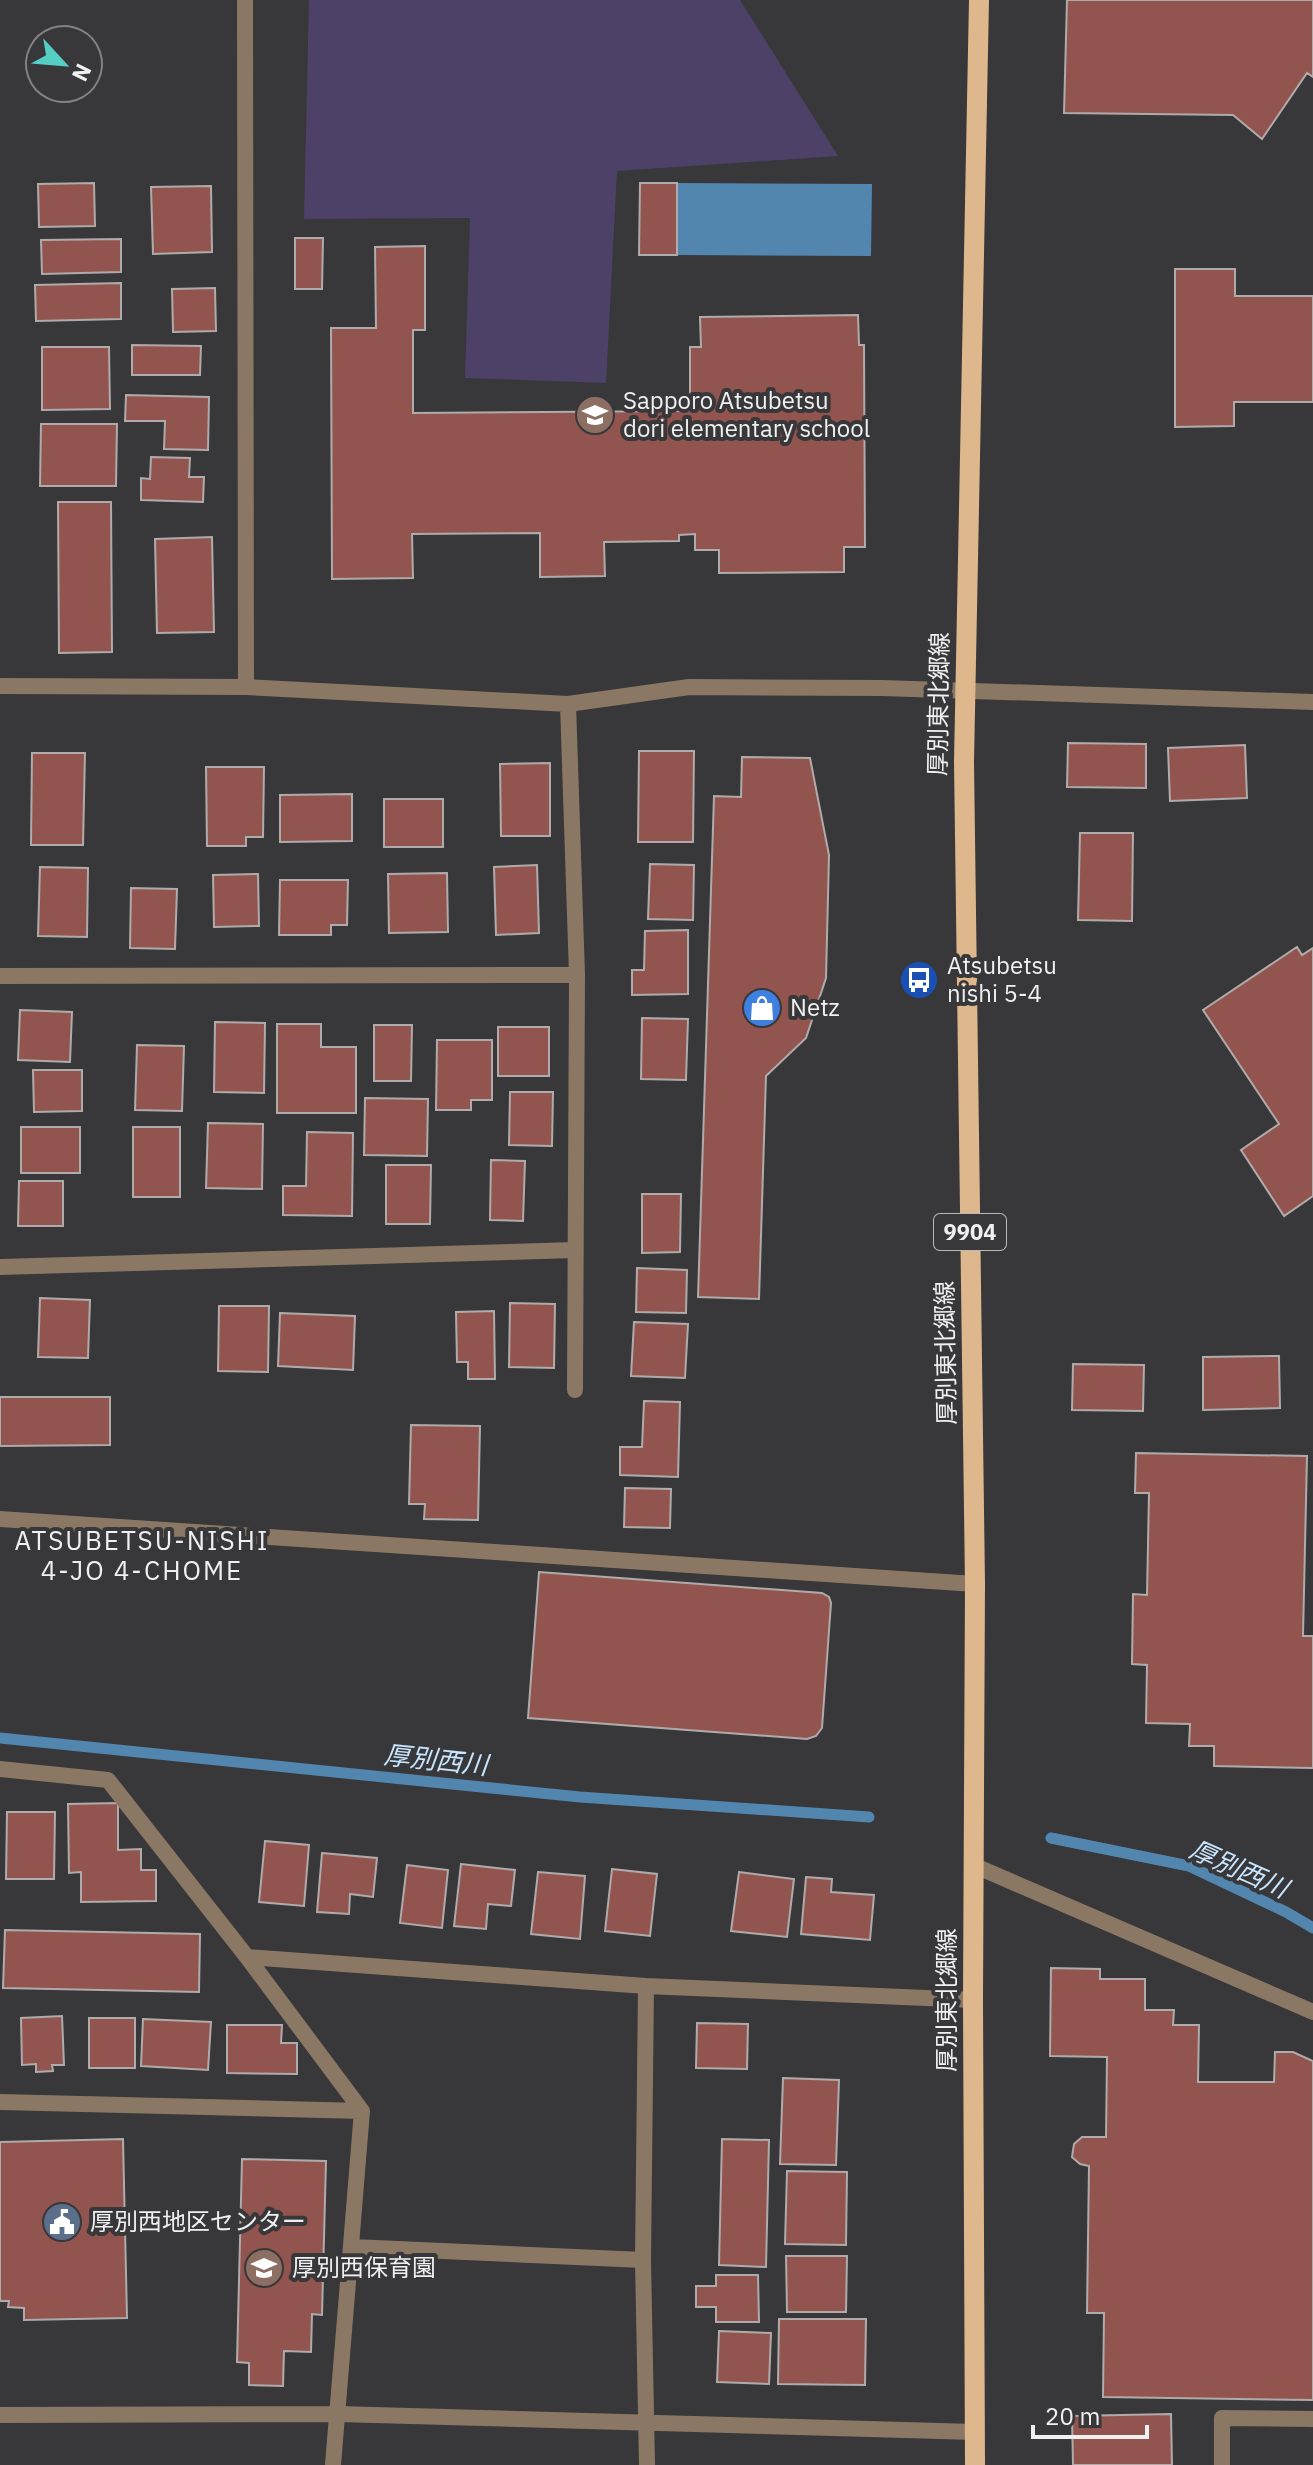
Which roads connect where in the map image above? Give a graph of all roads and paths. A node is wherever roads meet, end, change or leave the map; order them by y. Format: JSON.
{"nodes":[{"id":1,"x":245,"y":0,"type":"edge"},
{"id":2,"x":979,"y":0,"type":"edge"},
{"id":3,"x":0,"y":686,"type":"edge"},
{"id":4,"x":246,"y":687,"type":"junction"},
{"id":5,"x":965,"y":691,"type":"junction"},
{"id":6,"x":1313,"y":702,"type":"edge"},
{"id":7,"x":568,"y":704,"type":"junction"},
{"id":8,"x":577,"y":975,"type":"junction"},
{"id":9,"x":0,"y":976,"type":"edge"},
{"id":10,"x":575,"y":1250,"type":"junction"},
{"id":11,"x":0,"y":1267,"type":"edge"},
{"id":12,"x":575,"y":1390,"type":"dead end"},
{"id":13,"x":0,"y":1519,"type":"edge"},
{"id":14,"x":975,"y":1584,"type":"junction"},
{"id":15,"x":0,"y":1769,"type":"edge"},
{"id":16,"x":973,"y":1865,"type":"junction"},
{"id":17,"x":247,"y":1957,"type":"junction"},
{"id":18,"x":646,"y":1986,"type":"junction"},
{"id":19,"x":973,"y":2000,"type":"junction"},
{"id":20,"x":1313,"y":2012,"type":"edge"},
{"id":21,"x":0,"y":2102,"type":"edge"},
{"id":22,"x":362,"y":2111,"type":"junction"},
{"id":23,"x":353,"y":2247,"type":"junction"},
{"id":24,"x":643,"y":2260,"type":"junction"},
{"id":25,"x":338,"y":2414,"type":"junction"},
{"id":26,"x":0,"y":2415,"type":"edge"},
{"id":27,"x":1313,"y":2419,"type":"edge"},
{"id":28,"x":647,"y":2423,"type":"junction"},
{"id":29,"x":975,"y":2432,"type":"junction"},
{"id":30,"x":333,"y":2465,"type":"edge"},
{"id":31,"x":647,"y":2465,"type":"edge"},
{"id":32,"x":975,"y":2465,"type":"edge"},
{"id":33,"x":1222,"y":2465,"type":"edge"}],
"edges":[{"from":1,"to":4,"type":"street"},
{"from":2,"to":5,"type":"main road","name":"厚別東北郷線","number":"9904"},
{"from":3,"to":4,"type":"street"},
{"from":4,"to":7,"type":"street"},
{"from":5,"to":6,"type":"street"},
{"from":5,"to":7,"type":"street"},
{"from":5,"to":14,"type":"main road","name":"厚別東北郷線","number":"9904"},
{"from":7,"to":8,"type":"street"},
{"from":8,"to":9,"type":"street"},
{"from":8,"to":10,"type":"street"},
{"from":10,"to":11,"type":"street"},
{"from":10,"to":12,"type":"street"},
{"from":13,"to":14,"type":"street"},
{"from":14,"to":16,"type":"main road","name":"厚別東北郷線","number":"9904"},
{"from":15,"to":17,"type":"street"},
{"from":16,"to":19,"type":"main road","name":"厚別東北郷線","number":"9904"},
{"from":16,"to":20,"type":"street"},
{"from":17,"to":18,"type":"street"},
{"from":17,"to":22,"type":"street"},
{"from":18,"to":19,"type":"street"},
{"from":18,"to":24,"type":"street"},
{"from":19,"to":29,"type":"main road","name":"厚別東北郷線","number":"9904"},
{"from":21,"to":22,"type":"street"},
{"from":22,"to":23,"type":"street"},
{"from":23,"to":24,"type":"street"},
{"from":23,"to":25,"type":"street"},
{"from":24,"to":28,"type":"street"},
{"from":25,"to":26,"type":"street"},
{"from":25,"to":28,"type":"street"},
{"from":25,"to":30,"type":"street"},
{"from":27,"to":33,"type":"street"},
{"from":28,"to":29,"type":"street"},
{"from":28,"to":31,"type":"street"},
{"from":29,"to":32,"type":"main road","name":"厚別東北郷線","number":"9904"}]}
